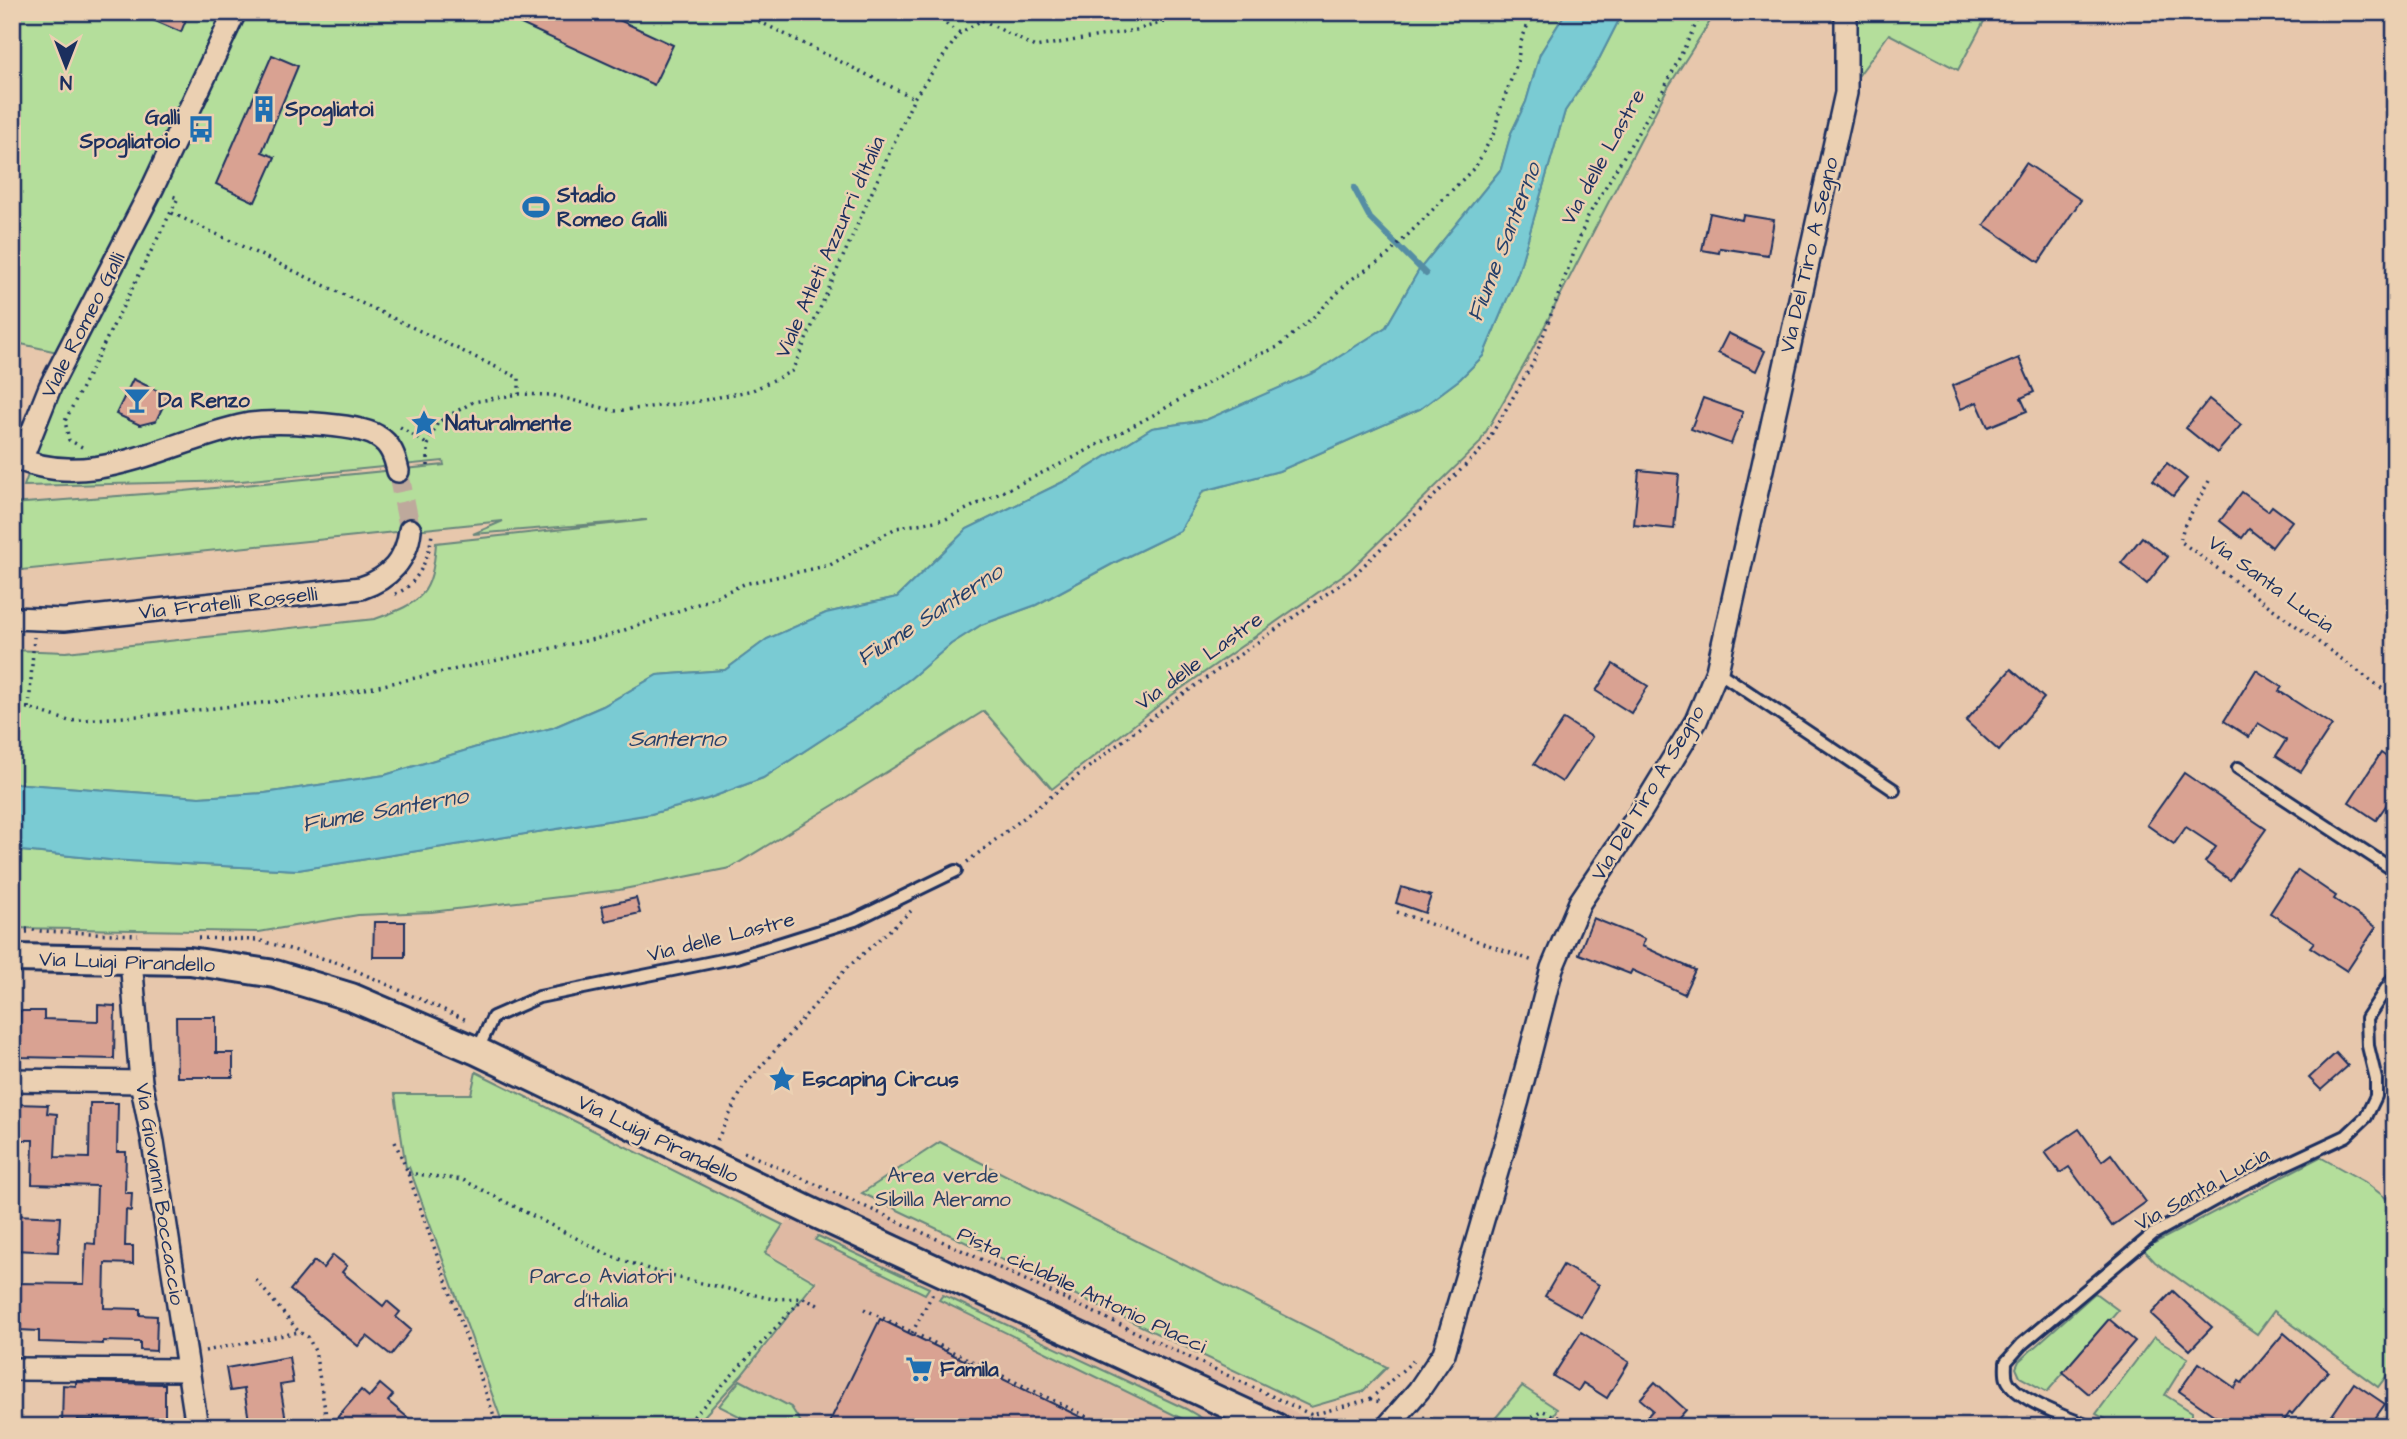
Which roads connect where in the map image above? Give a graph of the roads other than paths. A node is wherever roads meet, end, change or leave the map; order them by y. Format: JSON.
{"nodes":[{"id":1,"x":235,"y":12,"type":"edge"},
{"id":2,"x":1846,"y":12,"type":"edge"},
{"id":3,"x":17,"y":458,"type":"edge"},
{"id":4,"x":398,"y":471,"type":"tunnel mouth"},
{"id":5,"x":411,"y":530,"type":"tunnel mouth"},
{"id":6,"x":12,"y":618,"type":"edge"},
{"id":7,"x":1717,"y":671,"type":"junction"},
{"id":8,"x":2238,"y":768,"type":"dead end"},
{"id":9,"x":1894,"y":790,"type":"dead end"},
{"id":10,"x":956,"y":871,"type":"road end"},
{"id":11,"x":2395,"y":872,"type":"edge"},
{"id":12,"x":12,"y":958,"type":"edge"},
{"id":13,"x":131,"y":959,"type":"junction"},
{"id":14,"x":2395,"y":975,"type":"edge"},
{"id":15,"x":477,"y":1051,"type":"junction"},
{"id":16,"x":12,"y":1080,"type":"edge"},
{"id":17,"x":141,"y":1082,"type":"junction"},
{"id":18,"x":194,"y":1361,"type":"junction"},
{"id":19,"x":12,"y":1368,"type":"edge"},
{"id":20,"x":1406,"y":1415,"type":"edge"},
{"id":21,"x":197,"y":1427,"type":"edge"},
{"id":22,"x":1276,"y":1427,"type":"edge"},
{"id":23,"x":1387,"y":1427,"type":"edge"},
{"id":24,"x":2090,"y":1427,"type":"edge"}],
"edges":[{"from":1,"to":3,"type":"street","name":"Viale Romeo Galli"},
{"from":2,"to":7,"type":"street","name":"Via Del Tiro A Segno"},
{"from":3,"to":4,"type":"street","name":"Viale Romeo Galli"},
{"from":5,"to":6,"type":"street","name":"Via Fratelli Rosselli"},
{"from":7,"to":9,"type":"lane"},
{"from":7,"to":20,"type":"street","name":"Via Del Tiro A Segno"},
{"from":8,"to":11,"type":"lane"},
{"from":10,"to":15,"type":"lane","name":"Via delle Lastre"},
{"from":12,"to":13,"type":"street","name":"Via Luigi Pirandello"},
{"from":13,"to":15,"type":"street","name":"Via Luigi Pirandello"},
{"from":13,"to":17,"type":"street","name":"Via Giovanni Boccaccio"},
{"from":14,"to":24,"type":"lane","name":"Via Santa Lucia"},
{"from":15,"to":22,"type":"street","name":"Via Luigi Pirandello"},
{"from":16,"to":17,"type":"street"},
{"from":17,"to":18,"type":"street","name":"Via Giovanni Boccaccio"},
{"from":18,"to":19,"type":"street"},
{"from":18,"to":21,"type":"street","name":"Via Giovanni Boccaccio"},
{"from":20,"to":23,"type":"street","name":"Via Del Tiro A Segno"}]}
